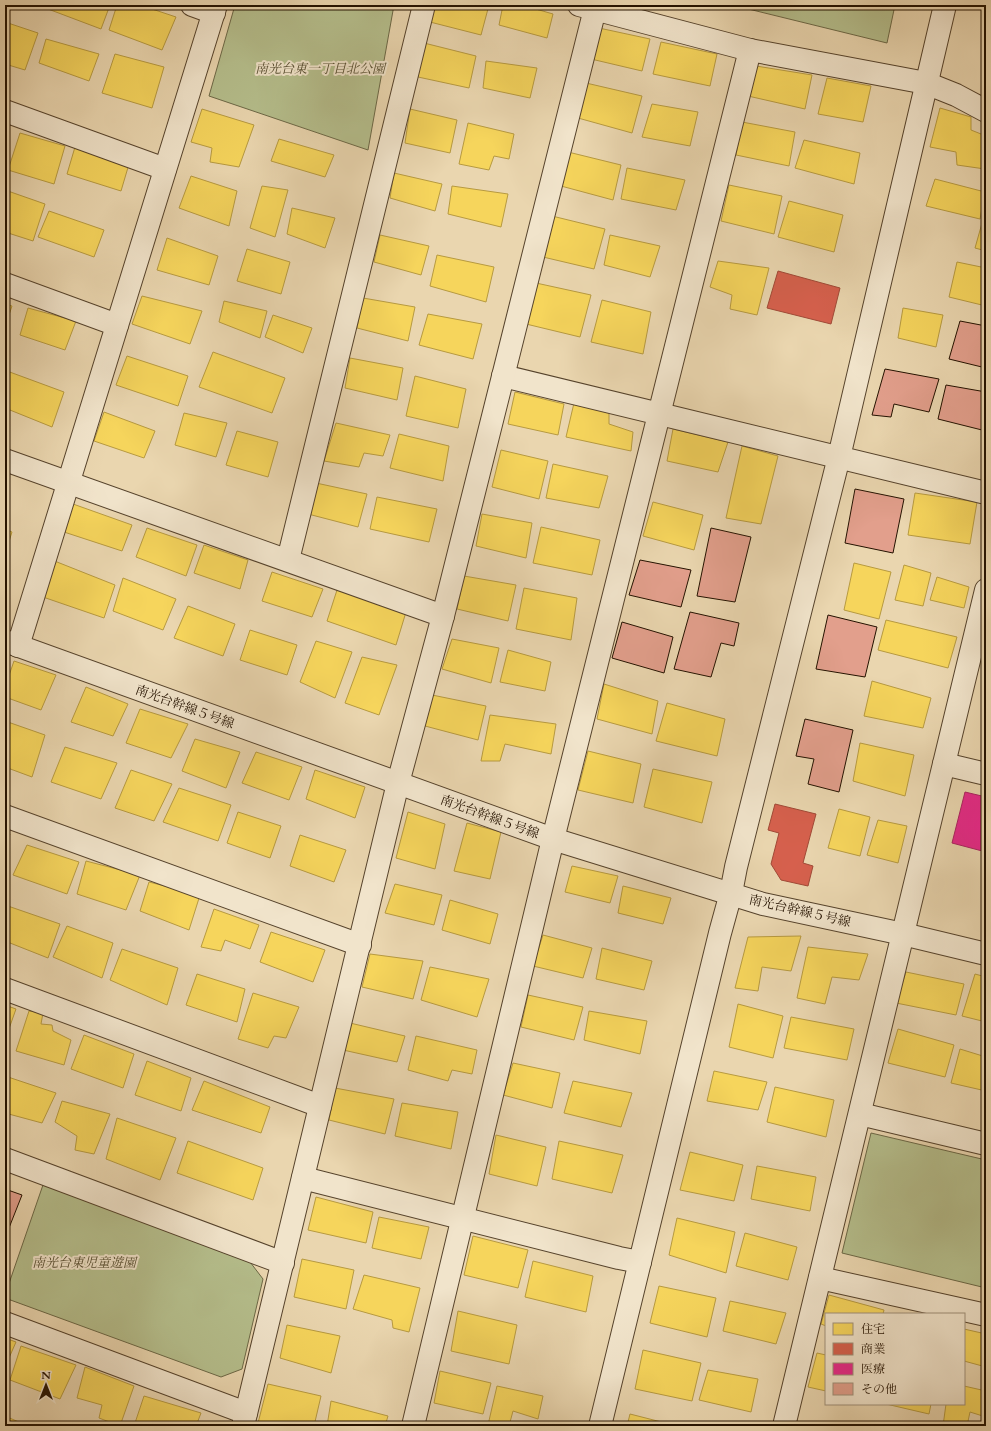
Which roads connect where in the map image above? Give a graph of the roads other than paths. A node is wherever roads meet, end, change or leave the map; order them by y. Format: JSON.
{"nodes":[{"id":1,"x":192,"y":5,"type":"edge"},
{"id":2,"x":424,"y":5,"type":"edge"},
{"id":3,"x":945,"y":5,"type":"edge"},
{"id":4,"x":587,"y":7,"type":"edge"},
{"id":5,"x":215,"y":9,"type":"edge"},
{"id":6,"x":750,"y":50,"type":"junction"},
{"id":7,"x":926,"y":83,"type":"junction"},
{"id":8,"x":5,"y":111,"type":"edge"},
{"id":9,"x":986,"y":111,"type":"edge"},
{"id":10,"x":165,"y":169,"type":"junction"},
{"id":11,"x":5,"y":284,"type":"edge"},
{"id":12,"x":117,"y":325,"type":"junction"},
{"id":13,"x":503,"y":376,"type":"junction"},
{"id":14,"x":660,"y":414,"type":"junction"},
{"id":15,"x":839,"y":457,"type":"junction"},
{"id":16,"x":5,"y":460,"type":"edge"},
{"id":17,"x":68,"y":482,"type":"junction"},
{"id":18,"x":986,"y":493,"type":"edge"},
{"id":19,"x":288,"y":560,"type":"junction"},
{"id":20,"x":986,"y":590,"type":"edge"},
{"id":21,"x":443,"y":616,"type":"junction"},
{"id":22,"x":12,"y":644,"type":"edge"},
{"id":23,"x":944,"y":764,"type":"junction"},
{"id":24,"x":986,"y":774,"type":"edge"},
{"id":25,"x":398,"y":783,"type":"junction"},
{"id":26,"x":5,"y":816,"type":"edge"},
{"id":27,"x":554,"y":839,"type":"junction"},
{"id":28,"x":731,"y":893,"type":"junction"},
{"id":29,"x":903,"y":934,"type":"junction"},
{"id":30,"x":360,"y":945,"type":"junction"},
{"id":31,"x":986,"y":954,"type":"edge"},
{"id":32,"x":5,"y":989,"type":"edge"},
{"id":33,"x":320,"y":1106,"type":"junction"},
{"id":34,"x":860,"y":1114,"type":"junction"},
{"id":35,"x":986,"y":1144,"type":"edge"},
{"id":36,"x":5,"y":1159,"type":"edge"},
{"id":37,"x":303,"y":1178,"type":"junction"},
{"id":38,"x":463,"y":1218,"type":"junction"},
{"id":39,"x":640,"y":1262,"type":"junction"},
{"id":40,"x":282,"y":1263,"type":"junction"},
{"id":41,"x":820,"y":1278,"type":"junction"},
{"id":42,"x":986,"y":1315,"type":"edge"},
{"id":43,"x":5,"y":1323,"type":"edge"},
{"id":44,"x":245,"y":1420,"type":"edge"},
{"id":45,"x":413,"y":1426,"type":"edge"},
{"id":46,"x":600,"y":1426,"type":"edge"},
{"id":47,"x":784,"y":1426,"type":"edge"}],
"edges":[{"from":1,"to":5,"type":"street"},
{"from":2,"to":19,"type":"street"},
{"from":3,"to":7,"type":"street"},
{"from":4,"to":6,"type":"street"},
{"from":4,"to":13,"type":"street"},
{"from":5,"to":10,"type":"street"},
{"from":6,"to":7,"type":"street"},
{"from":6,"to":14,"type":"street"},
{"from":7,"to":9,"type":"street"},
{"from":7,"to":15,"type":"street"},
{"from":8,"to":10,"type":"street"},
{"from":10,"to":12,"type":"street"},
{"from":11,"to":12,"type":"street"},
{"from":12,"to":17,"type":"street"},
{"from":13,"to":14,"type":"street"},
{"from":13,"to":21,"type":"street"},
{"from":14,"to":15,"type":"street"},
{"from":14,"to":27,"type":"street"},
{"from":15,"to":18,"type":"street"},
{"from":15,"to":28,"type":"street"},
{"from":16,"to":17,"type":"street"},
{"from":17,"to":19,"type":"street"},
{"from":17,"to":22,"type":"street"},
{"from":19,"to":21,"type":"street"},
{"from":20,"to":23,"type":"street"},
{"from":21,"to":25,"type":"street"},
{"from":22,"to":25,"type":"street","name":"南光台幹線５号線"},
{"from":23,"to":24,"type":"street"},
{"from":23,"to":29,"type":"street"},
{"from":25,"to":27,"type":"street","name":"南光台幹線５号線"},
{"from":25,"to":30,"type":"street"},
{"from":26,"to":30,"type":"street"},
{"from":27,"to":28,"type":"street","name":"南光台幹線５号線"},
{"from":27,"to":38,"type":"street"},
{"from":28,"to":29,"type":"street","name":"南光台幹線５号線"},
{"from":28,"to":39,"type":"street"},
{"from":29,"to":31,"type":"street","name":"南光台幹線５号線"},
{"from":29,"to":34,"type":"street"},
{"from":30,"to":33,"type":"street"},
{"from":32,"to":33,"type":"street"},
{"from":33,"to":37,"type":"street"},
{"from":34,"to":35,"type":"street"},
{"from":34,"to":41,"type":"street"},
{"from":36,"to":40,"type":"street"},
{"from":37,"to":38,"type":"street"},
{"from":37,"to":40,"type":"street"},
{"from":38,"to":39,"type":"street"},
{"from":38,"to":45,"type":"street"},
{"from":39,"to":46,"type":"street"},
{"from":40,"to":44,"type":"street"},
{"from":41,"to":42,"type":"street"},
{"from":41,"to":47,"type":"street"},
{"from":43,"to":44,"type":"street"}]}
